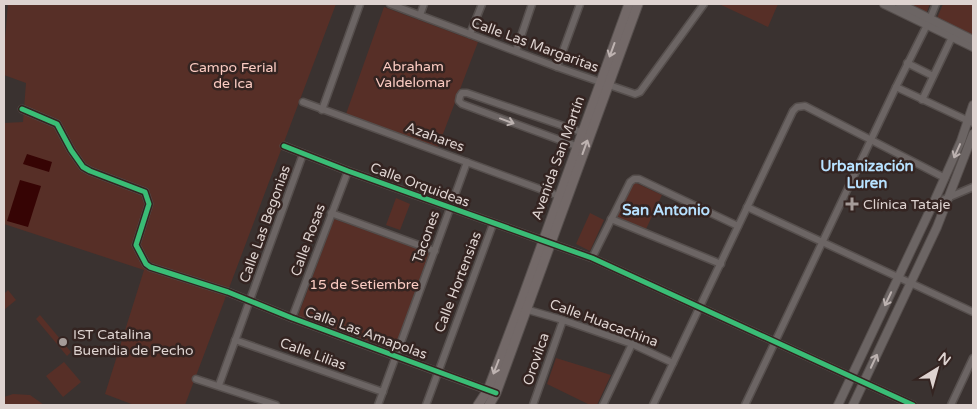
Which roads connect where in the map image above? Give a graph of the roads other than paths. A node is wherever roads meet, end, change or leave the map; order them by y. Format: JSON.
{"nodes":[{"id":1,"x":360,"y":4,"type":"edge"},
{"id":2,"x":390,"y":4,"type":"edge"},
{"id":3,"x":424,"y":4,"type":"edge"},
{"id":4,"x":482,"y":4,"type":"edge"},
{"id":5,"x":532,"y":4,"type":"edge"},
{"id":6,"x":580,"y":4,"type":"edge"},
{"id":7,"x":629,"y":4,"type":"edge"},
{"id":8,"x":638,"y":4,"type":"edge"},
{"id":9,"x":704,"y":4,"type":"edge"},
{"id":10,"x":884,"y":4,"type":"edge"},
{"id":11,"x":900,"y":4,"type":"edge"},
{"id":12,"x":936,"y":4,"type":"edge"},
{"id":13,"x":420,"y":15,"type":"junction"},
{"id":14,"x":929,"y":20,"type":"junction"},
{"id":15,"x":470,"y":34,"type":"junction"},
{"id":16,"x":952,"y":37,"type":"junction"},
{"id":17,"x":973,"y":40,"type":"edge"},
{"id":18,"x":973,"y":47,"type":"edge"},
{"id":19,"x":516,"y":51,"type":"junction"},
{"id":20,"x":907,"y":63,"type":"junction"},
{"id":21,"x":557,"y":67,"type":"junction"},
{"id":22,"x":933,"y":76,"type":"junction"},
{"id":23,"x":604,"y":83,"type":"junction"},
{"id":24,"x":896,"y":87,"type":"junction"},
{"id":25,"x":922,"y":100,"type":"junction"},
{"id":26,"x":303,"y":102,"type":"dead end"},
{"id":27,"x":22,"y":109,"type":"dead end"},
{"id":28,"x":322,"y":110,"type":"junction"},
{"id":29,"x":972,"y":115,"type":"edge"},
{"id":30,"x":581,"y":132,"type":"junction"},
{"id":31,"x":973,"y":134,"type":"edge"},
{"id":32,"x":870,"y":140,"type":"junction"},
{"id":33,"x":284,"y":146,"type":"dead end"},
{"id":34,"x":576,"y":146,"type":"junction"},
{"id":35,"x":303,"y":154,"type":"junction"},
{"id":36,"x":467,"y":162,"type":"junction"},
{"id":37,"x":348,"y":171,"type":"junction"},
{"id":38,"x":945,"y":178,"type":"junction"},
{"id":39,"x":973,"y":187,"type":"edge"},
{"id":40,"x":559,"y":196,"type":"junction"},
{"id":41,"x":949,"y":197,"type":"junction"},
{"id":42,"x":933,"y":204,"type":"junction"},
{"id":43,"x":747,"y":207,"type":"junction"},
{"id":44,"x":450,"y":208,"type":"junction"},
{"id":45,"x":331,"y":213,"type":"junction"},
{"id":46,"x":612,"y":219,"type":"junction"},
{"id":47,"x":494,"y":224,"type":"junction"},
{"id":48,"x":738,"y":226,"type":"junction"},
{"id":49,"x":822,"y":242,"type":"junction"},
{"id":50,"x":546,"y":243,"type":"junction"},
{"id":51,"x":435,"y":251,"type":"junction"},
{"id":52,"x":592,"y":258,"type":"junction"},
{"id":53,"x":721,"y":264,"type":"junction"},
{"id":54,"x":898,"y":277,"type":"junction"},
{"id":55,"x":910,"y":282,"type":"junction"},
{"id":56,"x":250,"y":301,"type":"junction"},
{"id":57,"x":701,"y":307,"type":"junction"},
{"id":58,"x":525,"y":309,"type":"junction"},
{"id":59,"x":973,"y":312,"type":"edge"},
{"id":60,"x":292,"y":318,"type":"junction"},
{"id":61,"x":563,"y":320,"type":"junction"},
{"id":62,"x":235,"y":340,"type":"junction"},
{"id":63,"x":776,"y":342,"type":"junction"},
{"id":64,"x":632,"y":344,"type":"junction"},
{"id":65,"x":396,"y":356,"type":"junction"},
{"id":66,"x":973,"y":358,"type":"edge"},
{"id":67,"x":673,"y":363,"type":"junction"},
{"id":68,"x":438,"y":371,"type":"junction"},
{"id":69,"x":852,"y":377,"type":"junction"},
{"id":70,"x":196,"y":379,"type":"dead end"},
{"id":71,"x":864,"y":382,"type":"junction"},
{"id":72,"x":219,"y":386,"type":"junction"},
{"id":73,"x":492,"y":391,"type":"junction"},
{"id":74,"x":382,"y":392,"type":"junction"},
{"id":75,"x":276,"y":405,"type":"edge"},
{"id":76,"x":378,"y":405,"type":"edge"},
{"id":77,"x":426,"y":405,"type":"edge"},
{"id":78,"x":478,"y":405,"type":"edge"},
{"id":79,"x":489,"y":405,"type":"edge"},
{"id":80,"x":533,"y":405,"type":"edge"},
{"id":81,"x":602,"y":405,"type":"edge"},
{"id":82,"x":654,"y":405,"type":"edge"},
{"id":83,"x":745,"y":405,"type":"edge"},
{"id":84,"x":838,"y":405,"type":"edge"},
{"id":85,"x":853,"y":405,"type":"edge"},
{"id":86,"x":913,"y":405,"type":"edge"},
{"id":87,"x":951,"y":405,"type":"edge"}],
"edges":[{"from":1,"to":28,"type":"street"},
{"from":2,"to":13,"type":"street","name":"Calle Las Margaritas"},
{"from":3,"to":13,"type":"street"},
{"from":4,"to":15,"type":"street"},
{"from":5,"to":19,"type":"street"},
{"from":6,"to":21,"type":"street"},
{"from":7,"to":23,"type":"main road","name":"Avenida San Martín","one_way":true},
{"from":8,"to":23,"type":"main road","name":"Avenida San Martín"},
{"from":9,"to":23,"type":"street","name":"Calle Las Margaritas"},
{"from":10,"to":14,"type":"street"},
{"from":11,"to":14,"type":"street"},
{"from":12,"to":14,"type":"street"},
{"from":13,"to":15,"type":"street","name":"Calle Las Margaritas"},
{"from":14,"to":16,"type":"street"},
{"from":14,"to":17,"type":"street"},
{"from":14,"to":20,"type":"street"},
{"from":15,"to":19,"type":"street","name":"Calle Las Margaritas"},
{"from":16,"to":18,"type":"street"},
{"from":16,"to":22,"type":"street"},
{"from":19,"to":21,"type":"street","name":"Calle Las Margaritas"},
{"from":20,"to":22,"type":"street"},
{"from":20,"to":24,"type":"street"},
{"from":21,"to":23,"type":"street","name":"Calle Las Margaritas"},
{"from":22,"to":25,"type":"street"},
{"from":23,"to":30,"type":"main road","name":"Avenida San Martín"},
{"from":50,"to":23,"type":"main road","name":"Avenida San Martín","one_way":true},
{"from":24,"to":25,"type":"street"},
{"from":24,"to":32,"type":"street"},
{"from":25,"to":29,"type":"street"},
{"from":26,"to":28,"type":"street","name":"Azahares"},
{"from":27,"to":56,"type":"street","name":"Calle Las Amapolas"},
{"from":28,"to":36,"type":"street","name":"Azahares"},
{"from":29,"to":38,"type":"street","one_way":true},
{"from":30,"to":34,"type":"main road","name":"Avenida San Martín"},
{"from":30,"to":34,"type":"street","one_way":true},
{"from":31,"to":41,"type":"street"},
{"from":32,"to":38,"type":"street"},
{"from":32,"to":43,"type":"street"},
{"from":32,"to":49,"type":"street"},
{"from":33,"to":35,"type":"street","name":"Calle Orquideas"},
{"from":34,"to":40,"type":"main road","name":"Avenida San Martín"},
{"from":35,"to":37,"type":"street","name":"Calle Orquideas"},
{"from":35,"to":56,"type":"street","name":"Calle Las Begonias"},
{"from":36,"to":40,"type":"street","name":"Azahares"},
{"from":36,"to":44,"type":"street","name":"Tacones"},
{"from":37,"to":44,"type":"street","name":"Calle Orquideas"},
{"from":37,"to":45,"type":"street","name":"Calle Rosas"},
{"from":38,"to":42,"type":"street"},
{"from":39,"to":41,"type":"street"},
{"from":40,"to":50,"type":"main road","name":"Avenida San Martín"},
{"from":41,"to":42,"type":"street"},
{"from":41,"to":55,"type":"street"},
{"from":42,"to":54,"type":"street"},
{"from":43,"to":48,"type":"street"},
{"from":43,"to":49,"type":"street"},
{"from":44,"to":47,"type":"street","name":"Calle Orquideas"},
{"from":44,"to":51,"type":"street","name":"Tacones"},
{"from":45,"to":51,"type":"street"},
{"from":45,"to":60,"type":"street","name":"Calle Rosas"},
{"from":46,"to":48,"type":"street"},
{"from":46,"to":52,"type":"street"},
{"from":46,"to":53,"type":"street"},
{"from":47,"to":50,"type":"street","name":"Calle Orquideas"},
{"from":47,"to":68,"type":"street","name":"Calle Hortensias"},
{"from":48,"to":53,"type":"street"},
{"from":49,"to":54,"type":"street"},
{"from":49,"to":63,"type":"street"},
{"from":50,"to":52,"type":"street","name":"Calle Orquideas"},
{"from":50,"to":58,"type":"main road","name":"Avenida San Martín"},
{"from":50,"to":73,"type":"main road","name":"Avenida San Martín","one_way":true},
{"from":51,"to":65,"type":"street","name":"Tacones"},
{"from":52,"to":57,"type":"street","name":"Calle Orquideas"},
{"from":53,"to":57,"type":"street"},
{"from":54,"to":55,"type":"street"},
{"from":54,"to":69,"type":"street","one_way":true},
{"from":55,"to":59,"type":"street"},
{"from":71,"to":55,"type":"street","one_way":true},
{"from":56,"to":60,"type":"street","name":"Calle Las Amapolas"},
{"from":56,"to":62,"type":"street","name":"Calle Las Begonias"},
{"from":57,"to":63,"type":"street","name":"Calle Orquideas"},
{"from":57,"to":67,"type":"street"},
{"from":58,"to":61,"type":"street","name":"Calle Huacachina"},
{"from":58,"to":73,"type":"main road","name":"Avenida San Martín"},
{"from":60,"to":65,"type":"street","name":"Calle Las Amapolas"},
{"from":61,"to":64,"type":"street","name":"Calle Huacachina"},
{"from":61,"to":80,"type":"street","name":"Orovilca"},
{"from":62,"to":72,"type":"street","name":"Calle Las Begonias"},
{"from":62,"to":74,"type":"street","name":"Calle Lilias"},
{"from":63,"to":69,"type":"street","name":"Calle Orquideas"},
{"from":63,"to":83,"type":"street"},
{"from":64,"to":67,"type":"street","name":"Calle Huacachina"},
{"from":64,"to":81,"type":"street"},
{"from":65,"to":68,"type":"street","name":"Calle Las Amapolas"},
{"from":65,"to":74,"type":"street","name":"Tacones"},
{"from":66,"to":87,"type":"street"},
{"from":67,"to":82,"type":"street"},
{"from":68,"to":73,"type":"street","name":"Calle Las Amapolas"},
{"from":68,"to":77,"type":"street","name":"Calle Hortensias"},
{"from":69,"to":71,"type":"street","name":"Calle Orquideas"},
{"from":69,"to":84,"type":"street"},
{"from":70,"to":72,"type":"street"},
{"from":71,"to":85,"type":"street"},
{"from":71,"to":86,"type":"street","name":"Calle Orquideas"},
{"from":72,"to":75,"type":"street"},
{"from":73,"to":78,"type":"main road","name":"Avenida San Martín"},
{"from":73,"to":79,"type":"main road","name":"Avenida San Martín"},
{"from":74,"to":76,"type":"street","name":"Tacones"}]}
